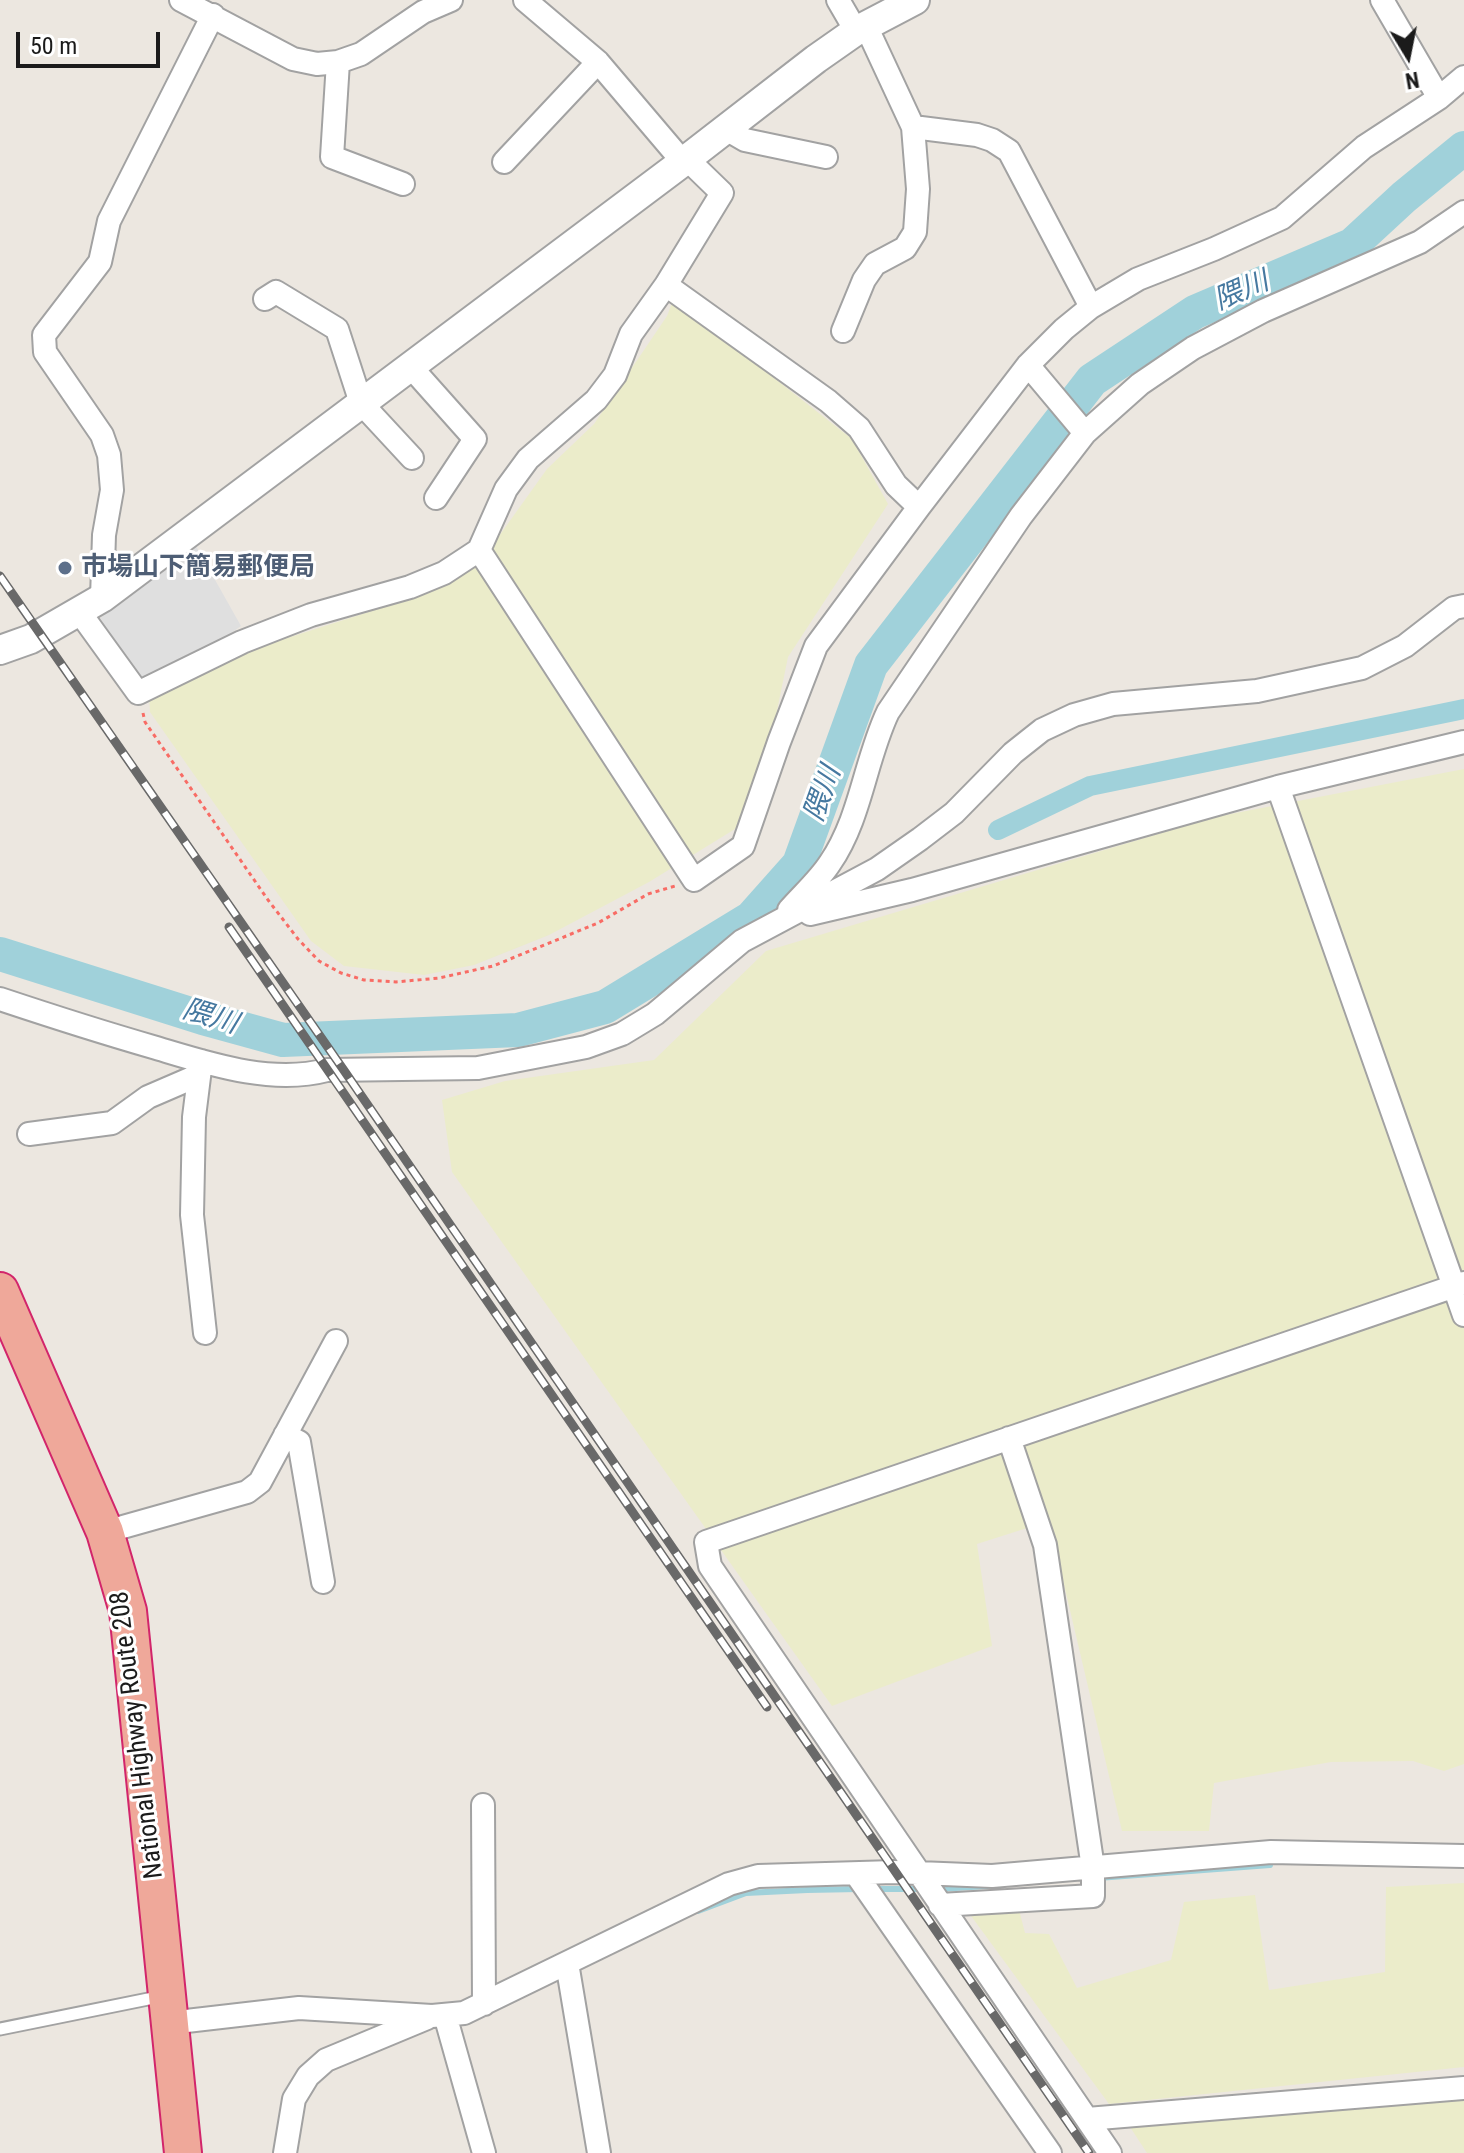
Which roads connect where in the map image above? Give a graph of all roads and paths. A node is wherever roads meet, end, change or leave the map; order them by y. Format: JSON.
{"nodes":[{"id":1,"x":181,"y":0,"type":"edge"},
{"id":2,"x":451,"y":0,"type":"edge"},
{"id":3,"x":525,"y":0,"type":"edge"},
{"id":4,"x":838,"y":0,"type":"edge"},
{"id":5,"x":915,"y":0,"type":"edge"},
{"id":6,"x":1382,"y":0,"type":"edge"},
{"id":7,"x":207,"y":9,"type":"edge"},
{"id":8,"x":861,"y":28,"type":"junction"},
{"id":9,"x":338,"y":62,"type":"junction"},
{"id":10,"x":598,"y":62,"type":"junction"},
{"id":11,"x":1464,"y":77,"type":"edge"},
{"id":12,"x":1439,"y":98,"type":"junction"},
{"id":13,"x":913,"y":127,"type":"junction"},
{"id":14,"x":726,"y":129,"type":"junction"},
{"id":15,"x":826,"y":157,"type":"dead end"},
{"id":16,"x":685,"y":160,"type":"junction"},
{"id":17,"x":504,"y":162,"type":"dead end"},
{"id":18,"x":403,"y":184,"type":"dead end"},
{"id":19,"x":1464,"y":212,"type":"edge"},
{"id":20,"x":666,"y":285,"type":"junction"},
{"id":21,"x":265,"y":299,"type":"dead end"},
{"id":22,"x":1091,"y":307,"type":"junction"},
{"id":23,"x":843,"y":331,"type":"dead end"},
{"id":24,"x":1028,"y":365,"type":"junction"},
{"id":25,"x":410,"y":366,"type":"junction"},
{"id":26,"x":361,"y":403,"type":"junction"},
{"id":27,"x":1080,"y":427,"type":"junction"},
{"id":28,"x":412,"y":458,"type":"dead end"},
{"id":29,"x":436,"y":498,"type":"dead end"},
{"id":30,"x":919,"y":507,"type":"junction"},
{"id":31,"x":479,"y":550,"type":"junction"},
{"id":32,"x":90,"y":604,"type":"junction"},
{"id":33,"x":1464,"y":606,"type":"edge"},
{"id":34,"x":0,"y":650,"type":"edge"},
{"id":35,"x":138,"y":693,"type":"junction"},
{"id":36,"x":1464,"y":742,"type":"edge"},
{"id":37,"x":1278,"y":787,"type":"junction"},
{"id":38,"x":694,"y":880,"type":"junction"},
{"id":39,"x":778,"y":922,"type":"junction"},
{"id":40,"x":0,"y":999,"type":"edge"},
{"id":41,"x":200,"y":1068,"type":"junction"},
{"id":42,"x":29,"y":1134,"type":"dead end"},
{"id":43,"x":1459,"y":1285,"type":"edge"},
{"id":44,"x":0,"y":1291,"type":"edge"},
{"id":45,"x":1464,"y":1315,"type":"edge"},
{"id":46,"x":205,"y":1333,"type":"dead end"},
{"id":47,"x":336,"y":1341,"type":"dead end"},
{"id":48,"x":285,"y":1435,"type":"junction"},
{"id":49,"x":1009,"y":1438,"type":"junction"},
{"id":50,"x":105,"y":1532,"type":"junction"},
{"id":51,"x":323,"y":1582,"type":"dead end"},
{"id":52,"x":483,"y":1805,"type":"dead end"},
{"id":53,"x":1464,"y":1856,"type":"edge"},
{"id":54,"x":1093,"y":1868,"type":"junction"},
{"id":55,"x":856,"y":1874,"type":"junction"},
{"id":56,"x":918,"y":1874,"type":"junction"},
{"id":57,"x":940,"y":1905,"type":"junction"},
{"id":58,"x":567,"y":1963,"type":"junction"},
{"id":59,"x":484,"y":2004,"type":"junction"},
{"id":60,"x":168,"y":2009,"type":"junction"},
{"id":61,"x":438,"y":2016,"type":"junction"},
{"id":62,"x":0,"y":2029,"type":"edge"},
{"id":63,"x":1464,"y":2088,"type":"edge"},
{"id":64,"x":1087,"y":2119,"type":"junction"},
{"id":65,"x":1050,"y":2152,"type":"edge"},
{"id":66,"x":183,"y":2153,"type":"edge"},
{"id":67,"x":285,"y":2153,"type":"edge"},
{"id":68,"x":484,"y":2153,"type":"edge"},
{"id":69,"x":599,"y":2153,"type":"edge"},
{"id":70,"x":1036,"y":2153,"type":"edge"},
{"id":71,"x":1110,"y":2153,"type":"edge"}],
"edges":[{"from":1,"to":7,"type":"street"},
{"from":2,"to":9,"type":"street"},
{"from":3,"to":10,"type":"street"},
{"from":4,"to":8,"type":"street"},
{"from":5,"to":8,"type":"street"},
{"from":6,"to":12,"type":"street"},
{"from":7,"to":9,"type":"street"},
{"from":7,"to":32,"type":"street"},
{"from":8,"to":13,"type":"street"},
{"from":8,"to":14,"type":"street"},
{"from":9,"to":18,"type":"street"},
{"from":10,"to":16,"type":"street"},
{"from":10,"to":17,"type":"street"},
{"from":11,"to":12,"type":"street"},
{"from":12,"to":22,"type":"street"},
{"from":13,"to":22,"type":"street"},
{"from":13,"to":23,"type":"street"},
{"from":14,"to":15,"type":"street"},
{"from":14,"to":16,"type":"street"},
{"from":16,"to":20,"type":"street"},
{"from":16,"to":25,"type":"street"},
{"from":19,"to":27,"type":"street"},
{"from":20,"to":30,"type":"street"},
{"from":20,"to":31,"type":"street"},
{"from":21,"to":26,"type":"street"},
{"from":22,"to":24,"type":"street"},
{"from":24,"to":27,"type":"street"},
{"from":24,"to":30,"type":"street"},
{"from":25,"to":26,"type":"street"},
{"from":25,"to":29,"type":"street"},
{"from":26,"to":28,"type":"street"},
{"from":26,"to":32,"type":"street"},
{"from":27,"to":39,"type":"street"},
{"from":30,"to":38,"type":"street"},
{"from":31,"to":35,"type":"street"},
{"from":31,"to":38,"type":"street"},
{"from":32,"to":34,"type":"street"},
{"from":32,"to":35,"type":"street"},
{"from":33,"to":39,"type":"street"},
{"from":35,"to":38,"type":"path"},
{"from":36,"to":37,"type":"street"},
{"from":37,"to":39,"type":"street"},
{"from":37,"to":43,"type":"street"},
{"from":39,"to":41,"type":"street"},
{"from":40,"to":41,"type":"street"},
{"from":41,"to":42,"type":"street"},
{"from":41,"to":46,"type":"street"},
{"from":43,"to":45,"type":"street"},
{"from":43,"to":49,"type":"street"},
{"from":44,"to":50,"type":"highway","name":"National Highway Route 208"},
{"from":47,"to":48,"type":"street"},
{"from":48,"to":50,"type":"street"},
{"from":48,"to":51,"type":"street"},
{"from":49,"to":54,"type":"street"},
{"from":49,"to":56,"type":"street"},
{"from":50,"to":60,"type":"highway","name":"National Highway Route 208"},
{"from":52,"to":59,"type":"street"},
{"from":53,"to":54,"type":"street"},
{"from":54,"to":56,"type":"street"},
{"from":54,"to":57,"type":"street"},
{"from":55,"to":56,"type":"street"},
{"from":55,"to":58,"type":"street"},
{"from":55,"to":65,"type":"street"},
{"from":56,"to":57,"type":"street"},
{"from":57,"to":64,"type":"street"},
{"from":58,"to":59,"type":"street"},
{"from":58,"to":69,"type":"street"},
{"from":59,"to":61,"type":"street"},
{"from":60,"to":61,"type":"street"},
{"from":60,"to":62,"type":"lane"},
{"from":60,"to":66,"type":"highway","name":"National Highway Route 208"},
{"from":61,"to":67,"type":"street"},
{"from":61,"to":68,"type":"street"},
{"from":63,"to":64,"type":"street"},
{"from":64,"to":71,"type":"street"},
{"from":65,"to":70,"type":"street"}]}
